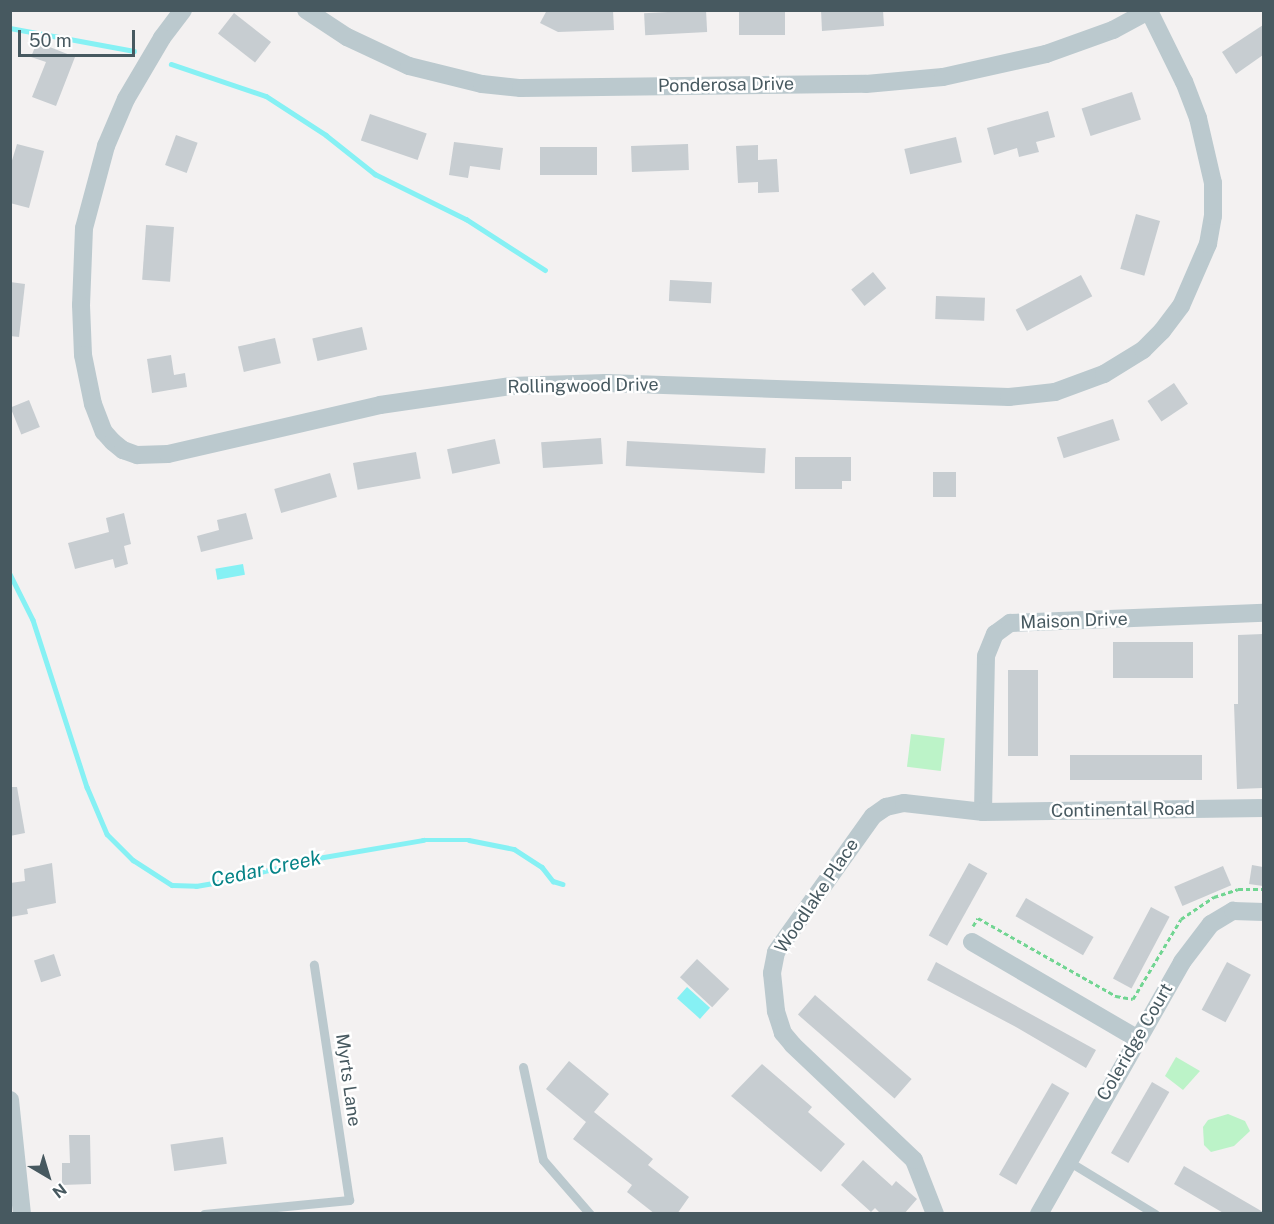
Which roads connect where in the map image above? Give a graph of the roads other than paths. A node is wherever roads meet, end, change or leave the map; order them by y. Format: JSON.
{"nodes":[{"id":1,"x":183,"y":10,"type":"edge"},
{"id":2,"x":306,"y":10,"type":"edge"},
{"id":3,"x":1150,"y":11,"type":"edge"},
{"id":4,"x":331,"y":17,"type":"edge"},
{"id":5,"x":1263,"y":613,"type":"edge"},
{"id":6,"x":1263,"y":808,"type":"edge"},
{"id":7,"x":983,"y":812,"type":"junction"},
{"id":8,"x":1263,"y":912,"type":"edge"},
{"id":9,"x":972,"y":935,"type":"road end"},
{"id":10,"x":314,"y":965,"type":"dead end"},
{"id":11,"x":1136,"y":1038,"type":"junction"},
{"id":12,"x":523,"y":1067,"type":"dead end"},
{"id":13,"x":10,"y":1100,"type":"edge"},
{"id":14,"x":1068,"y":1161,"type":"junction"},
{"id":15,"x":22,"y":1214,"type":"edge"},
{"id":16,"x":204,"y":1214,"type":"edge"},
{"id":17,"x":590,"y":1214,"type":"edge"},
{"id":18,"x":935,"y":1214,"type":"edge"},
{"id":19,"x":1039,"y":1214,"type":"edge"},
{"id":20,"x":1155,"y":1214,"type":"edge"}],
"edges":[{"from":1,"to":3,"type":"street","name":"Rollingwood Drive"},
{"from":2,"to":4,"type":"street","name":"Ponderosa Drive"},
{"from":3,"to":4,"type":"street","name":"Ponderosa Drive"},
{"from":5,"to":7,"type":"street","name":"Maison Drive"},
{"from":6,"to":7,"type":"street","name":"Continental Road"},
{"from":7,"to":18,"type":"street","name":"Woodlake Place"},
{"from":8,"to":11,"type":"street","name":"Coleridge Court"},
{"from":9,"to":11,"type":"street"},
{"from":10,"to":16,"type":"lane","name":"Myrts Lane"},
{"from":11,"to":14,"type":"street","name":"Coleridge Court"},
{"from":12,"to":17,"type":"lane"},
{"from":13,"to":15,"type":"street"},
{"from":14,"to":19,"type":"street","name":"Coleridge Court"},
{"from":14,"to":20,"type":"lane"}]}
